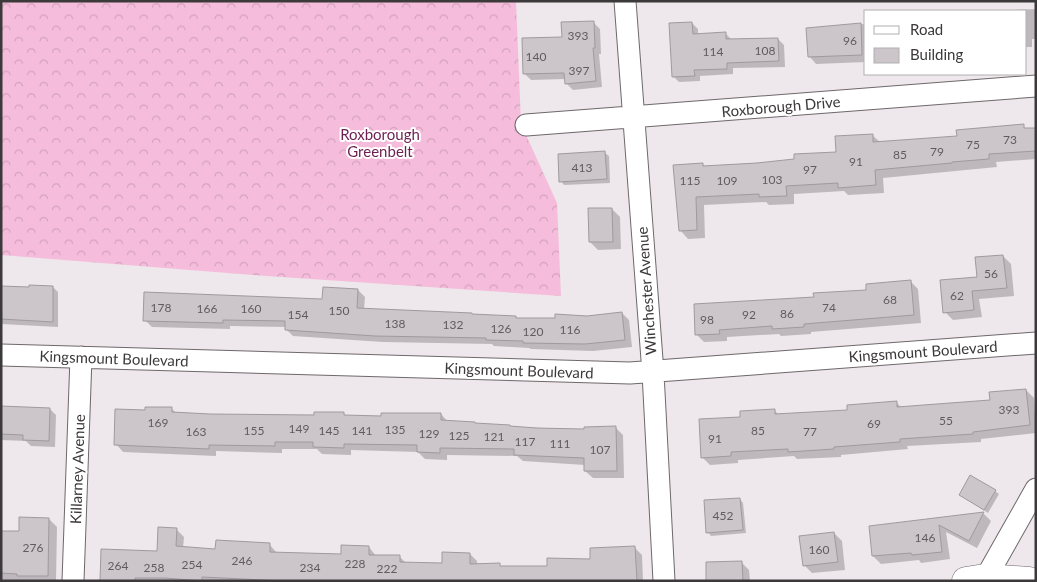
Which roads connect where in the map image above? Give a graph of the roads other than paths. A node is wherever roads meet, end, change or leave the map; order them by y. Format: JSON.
{"nodes":[{"id":1,"x":625,"y":1,"type":"edge"},
{"id":2,"x":1036,"y":86,"type":"edge"},
{"id":3,"x":633,"y":118,"type":"junction"},
{"id":4,"x":526,"y":125,"type":"dead end"},
{"id":5,"x":1036,"y":343,"type":"edge"},
{"id":6,"x":1,"y":355,"type":"edge"},
{"id":7,"x":81,"y":357,"type":"junction"},
{"id":8,"x":653,"y":372,"type":"junction"},
{"id":9,"x":1036,"y":489,"type":"edge"},
{"id":10,"x":979,"y":580,"type":"edge"},
{"id":11,"x":73,"y":581,"type":"edge"},
{"id":12,"x":664,"y":581,"type":"edge"},
{"id":13,"x":1029,"y":581,"type":"edge"}],
"edges":[{"from":1,"to":3,"type":"street","name":"Winchester Avenue"},
{"from":2,"to":3,"type":"street","name":"Roxborough Drive"},
{"from":3,"to":4,"type":"street","name":"Roxborough Drive"},
{"from":3,"to":8,"type":"street","name":"Winchester Avenue"},
{"from":5,"to":8,"type":"street","name":"Kingsmount Boulevard"},
{"from":6,"to":7,"type":"street","name":"Kingsmount Boulevard"},
{"from":7,"to":8,"type":"street","name":"Kingsmount Boulevard"},
{"from":7,"to":11,"type":"street","name":"Killarney Avenue"},
{"from":8,"to":12,"type":"street","name":"Winchester Avenue"},
{"from":9,"to":10,"type":"street"},
{"from":10,"to":13,"type":"street"}]}
